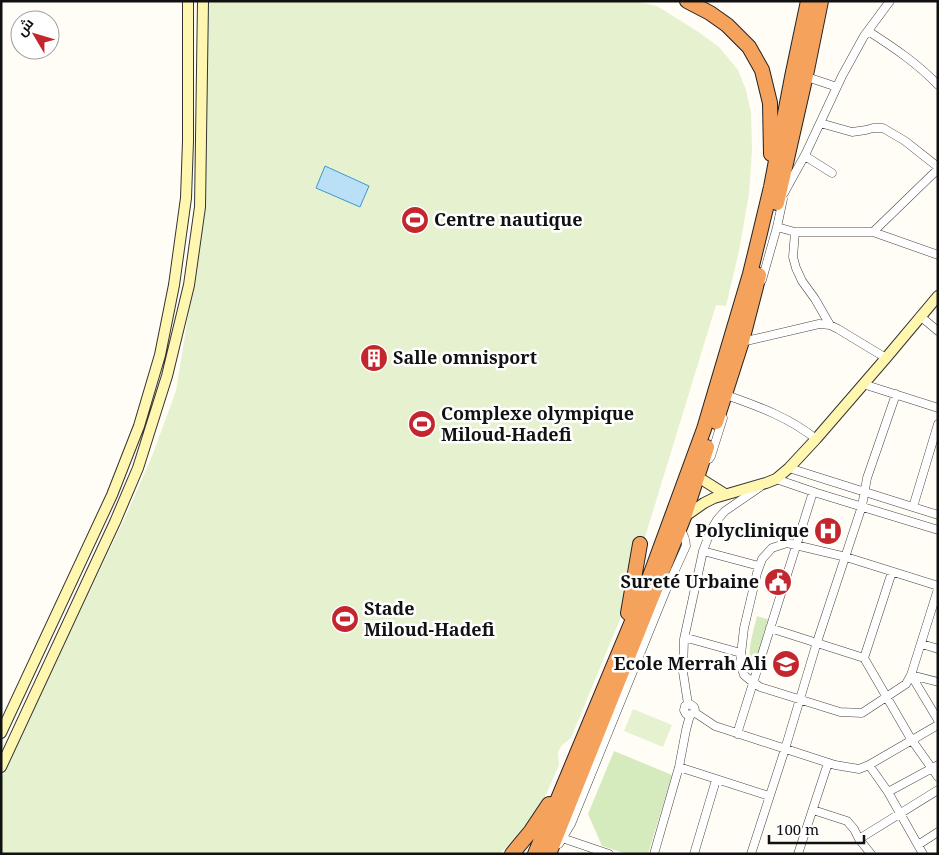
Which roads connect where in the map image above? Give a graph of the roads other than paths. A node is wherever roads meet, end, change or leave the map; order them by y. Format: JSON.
{"nodes":[{"id":1,"x":188,"y":1,"type":"edge"},
{"id":2,"x":203,"y":1,"type":"edge"},
{"id":3,"x":687,"y":1,"type":"edge"},
{"id":4,"x":808,"y":1,"type":"edge"},
{"id":5,"x":821,"y":1,"type":"edge"},
{"id":6,"x":827,"y":1,"type":"edge"},
{"id":7,"x":890,"y":1,"type":"edge"},
{"id":8,"x":868,"y":31,"type":"junction"},
{"id":9,"x":810,"y":78,"type":"junction"},
{"id":10,"x":938,"y":85,"type":"edge"},
{"id":11,"x":837,"y":88,"type":"junction"},
{"id":12,"x":820,"y":123,"type":"junction"},
{"id":13,"x":805,"y":156,"type":"junction"},
{"id":14,"x":938,"y":168,"type":"edge"},
{"id":15,"x":832,"y":172,"type":"dead end"},
{"id":16,"x":771,"y":187,"type":"junction"},
{"id":17,"x":784,"y":193,"type":"junction"},
{"id":18,"x":777,"y":227,"type":"junction"},
{"id":19,"x":795,"y":232,"type":"junction"},
{"id":20,"x":873,"y":232,"type":"junction"},
{"id":21,"x":938,"y":255,"type":"edge"},
{"id":22,"x":937,"y":298,"type":"edge"},
{"id":23,"x":920,"y":316,"type":"junction"},
{"id":24,"x":830,"y":325,"type":"junction"},
{"id":25,"x":938,"y":331,"type":"edge"},
{"id":26,"x":746,"y":341,"type":"junction"},
{"id":27,"x":160,"y":355,"type":"junction"},
{"id":28,"x":172,"y":356,"type":"junction"},
{"id":29,"x":886,"y":358,"type":"junction"},
{"id":30,"x":863,"y":384,"type":"junction"},
{"id":31,"x":896,"y":394,"type":"junction"},
{"id":32,"x":729,"y":396,"type":"junction"},
{"id":33,"x":938,"y":408,"type":"edge"},
{"id":34,"x":938,"y":424,"type":"edge"},
{"id":35,"x":816,"y":439,"type":"junction"},
{"id":36,"x":702,"y":461,"type":"junction"},
{"id":37,"x":789,"y":468,"type":"junction"},
{"id":38,"x":698,"y":477,"type":"junction"},
{"id":39,"x":776,"y":479,"type":"junction"},
{"id":40,"x":766,"y":483,"type":"junction"},
{"id":41,"x":849,"y":486,"type":"junction"},
{"id":42,"x":864,"y":491,"type":"junction"},
{"id":43,"x":813,"y":492,"type":"junction"},
{"id":44,"x":725,"y":494,"type":"junction"},
{"id":45,"x":844,"y":501,"type":"junction"},
{"id":46,"x":862,"y":506,"type":"junction"},
{"id":47,"x":731,"y":507,"type":"junction"},
{"id":48,"x":913,"y":507,"type":"junction"},
{"id":49,"x":938,"y":515,"type":"edge"},
{"id":50,"x":682,"y":523,"type":"junction"},
{"id":51,"x":938,"y":530,"type":"edge"},
{"id":52,"x":640,"y":544,"type":"dead end"},
{"id":53,"x":796,"y":545,"type":"junction"},
{"id":54,"x":703,"y":551,"type":"junction"},
{"id":55,"x":846,"y":557,"type":"junction"},
{"id":56,"x":759,"y":566,"type":"junction"},
{"id":57,"x":892,"y":572,"type":"junction"},
{"id":58,"x":938,"y":588,"type":"edge"},
{"id":59,"x":770,"y":628,"type":"junction"},
{"id":60,"x":687,"y":638,"type":"dead end"},
{"id":61,"x":817,"y":642,"type":"junction"},
{"id":62,"x":922,"y":644,"type":"junction"},
{"id":63,"x":938,"y":649,"type":"edge"},
{"id":64,"x":741,"y":653,"type":"junction"},
{"id":65,"x":864,"y":658,"type":"junction"},
{"id":66,"x":610,"y":673,"type":"junction"},
{"id":67,"x":911,"y":675,"type":"junction"},
{"id":68,"x":753,"y":682,"type":"junction"},
{"id":69,"x":938,"y":682,"type":"edge"},
{"id":70,"x":887,"y":696,"type":"junction"},
{"id":71,"x":800,"y":699,"type":"junction"},
{"id":72,"x":692,"y":714,"type":"junction"},
{"id":73,"x":938,"y":720,"type":"edge"},
{"id":74,"x":938,"y":724,"type":"edge"},
{"id":75,"x":1,"y":734,"type":"edge"},
{"id":76,"x":737,"y":734,"type":"junction"},
{"id":77,"x":911,"y":740,"type":"junction"},
{"id":78,"x":785,"y":749,"type":"junction"},
{"id":79,"x":828,"y":763,"type":"junction"},
{"id":80,"x":868,"y":765,"type":"junction"},
{"id":81,"x":1,"y":767,"type":"edge"},
{"id":82,"x":571,"y":767,"type":"junction"},
{"id":83,"x":679,"y":767,"type":"junction"},
{"id":84,"x":934,"y":767,"type":"edge"},
{"id":85,"x":938,"y":777,"type":"edge"},
{"id":86,"x":716,"y":780,"type":"junction"},
{"id":87,"x":938,"y":790,"type":"edge"},
{"id":88,"x":888,"y":792,"type":"junction"},
{"id":89,"x":769,"y":796,"type":"junction"},
{"id":90,"x":812,"y":810,"type":"junction"},
{"id":91,"x":899,"y":813,"type":"junction"},
{"id":92,"x":938,"y":832,"type":"edge"},
{"id":93,"x":562,"y":838,"type":"junction"},
{"id":94,"x":859,"y":838,"type":"junction"},
{"id":95,"x":918,"y":845,"type":"junction"},
{"id":96,"x":512,"y":854,"type":"edge"},
{"id":97,"x":535,"y":854,"type":"edge"},
{"id":98,"x":551,"y":854,"type":"edge"},
{"id":99,"x":609,"y":854,"type":"edge"},
{"id":100,"x":654,"y":854,"type":"edge"},
{"id":101,"x":694,"y":854,"type":"edge"},
{"id":102,"x":751,"y":854,"type":"edge"},
{"id":103,"x":798,"y":854,"type":"edge"},
{"id":104,"x":870,"y":854,"type":"edge"},
{"id":105,"x":923,"y":854,"type":"edge"}],
"edges":[{"from":1,"to":27,"type":"main road"},
{"from":2,"to":28,"type":"main road"},
{"from":3,"to":16,"type":"highway"},
{"from":4,"to":16,"type":"highway"},
{"from":5,"to":36,"type":"highway"},
{"from":6,"to":9,"type":"street"},
{"from":7,"to":8,"type":"street"},
{"from":8,"to":10,"type":"street"},
{"from":8,"to":11,"type":"street"},
{"from":9,"to":11,"type":"street"},
{"from":9,"to":17,"type":"street"},
{"from":11,"to":12,"type":"street"},
{"from":12,"to":13,"type":"street"},
{"from":12,"to":14,"type":"street"},
{"from":13,"to":15,"type":"street"},
{"from":13,"to":17,"type":"street"},
{"from":14,"to":20,"type":"street"},
{"from":16,"to":66,"type":"highway"},
{"from":17,"to":18,"type":"street"},
{"from":18,"to":19,"type":"street"},
{"from":18,"to":26,"type":"street"},
{"from":19,"to":20,"type":"street"},
{"from":19,"to":24,"type":"street"},
{"from":20,"to":21,"type":"street"},
{"from":22,"to":23,"type":"main road"},
{"from":23,"to":25,"type":"street"},
{"from":23,"to":29,"type":"main road"},
{"from":24,"to":26,"type":"street"},
{"from":24,"to":29,"type":"street"},
{"from":26,"to":32,"type":"street"},
{"from":27,"to":28,"type":"main road"},
{"from":27,"to":75,"type":"main road"},
{"from":28,"to":81,"type":"main road"},
{"from":29,"to":30,"type":"main road"},
{"from":30,"to":31,"type":"street"},
{"from":30,"to":35,"type":"main road"},
{"from":31,"to":33,"type":"street"},
{"from":31,"to":42,"type":"street"},
{"from":32,"to":35,"type":"street"},
{"from":32,"to":36,"type":"street"},
{"from":34,"to":48,"type":"street"},
{"from":35,"to":37,"type":"main road"},
{"from":36,"to":38,"type":"highway"},
{"from":37,"to":39,"type":"main road"},
{"from":37,"to":41,"type":"street"},
{"from":38,"to":44,"type":"main road"},
{"from":38,"to":50,"type":"highway"},
{"from":39,"to":40,"type":"main road"},
{"from":39,"to":43,"type":"street"},
{"from":40,"to":44,"type":"main road"},
{"from":40,"to":47,"type":"street"},
{"from":41,"to":42,"type":"street"},
{"from":41,"to":45,"type":"street"},
{"from":42,"to":46,"type":"street"},
{"from":42,"to":48,"type":"street"},
{"from":43,"to":45,"type":"street"},
{"from":43,"to":53,"type":"street"},
{"from":44,"to":47,"type":"street"},
{"from":44,"to":50,"type":"main road"},
{"from":45,"to":46,"type":"street"},
{"from":46,"to":51,"type":"street"},
{"from":46,"to":55,"type":"street"},
{"from":47,"to":54,"type":"street"},
{"from":48,"to":49,"type":"street"},
{"from":50,"to":93,"type":"street"},
{"from":50,"to":98,"type":"highway"},
{"from":52,"to":66,"type":"highway"},
{"from":53,"to":55,"type":"street"},
{"from":53,"to":56,"type":"street"},
{"from":53,"to":59,"type":"street"},
{"from":54,"to":56,"type":"street"},
{"from":54,"to":72,"type":"street"},
{"from":55,"to":57,"type":"street"},
{"from":55,"to":61,"type":"street"},
{"from":56,"to":64,"type":"street"},
{"from":57,"to":58,"type":"street"},
{"from":57,"to":65,"type":"street"},
{"from":58,"to":62,"type":"street"},
{"from":59,"to":61,"type":"street"},
{"from":59,"to":68,"type":"street"},
{"from":60,"to":64,"type":"street"},
{"from":61,"to":65,"type":"street"},
{"from":61,"to":71,"type":"street"},
{"from":62,"to":63,"type":"street"},
{"from":62,"to":67,"type":"street"},
{"from":64,"to":68,"type":"street"},
{"from":65,"to":70,"type":"street"},
{"from":66,"to":82,"type":"highway"},
{"from":67,"to":69,"type":"street"},
{"from":67,"to":70,"type":"street"},
{"from":67,"to":73,"type":"street"},
{"from":68,"to":71,"type":"street"},
{"from":68,"to":76,"type":"street"},
{"from":70,"to":71,"type":"street"},
{"from":70,"to":77,"type":"street"},
{"from":71,"to":78,"type":"street"},
{"from":72,"to":76,"type":"street"},
{"from":72,"to":83,"type":"street"},
{"from":74,"to":77,"type":"street"},
{"from":76,"to":78,"type":"street"},
{"from":77,"to":80,"type":"street"},
{"from":77,"to":84,"type":"street"},
{"from":78,"to":79,"type":"street"},
{"from":78,"to":89,"type":"street"},
{"from":79,"to":80,"type":"street"},
{"from":79,"to":90,"type":"street"},
{"from":80,"to":88,"type":"street"},
{"from":82,"to":96,"type":"highway"},
{"from":82,"to":97,"type":"highway"},
{"from":83,"to":86,"type":"street"},
{"from":83,"to":100,"type":"street"},
{"from":84,"to":85,"type":"street"},
{"from":84,"to":88,"type":"street"},
{"from":86,"to":89,"type":"street"},
{"from":86,"to":101,"type":"street"},
{"from":87,"to":91,"type":"street"},
{"from":88,"to":91,"type":"street"},
{"from":89,"to":102,"type":"street"},
{"from":90,"to":94,"type":"street"},
{"from":90,"to":103,"type":"street"},
{"from":91,"to":94,"type":"street"},
{"from":91,"to":95,"type":"street"},
{"from":92,"to":95,"type":"street"},
{"from":93,"to":98,"type":"street"},
{"from":93,"to":99,"type":"street"},
{"from":94,"to":104,"type":"street"},
{"from":95,"to":105,"type":"street"}]}
